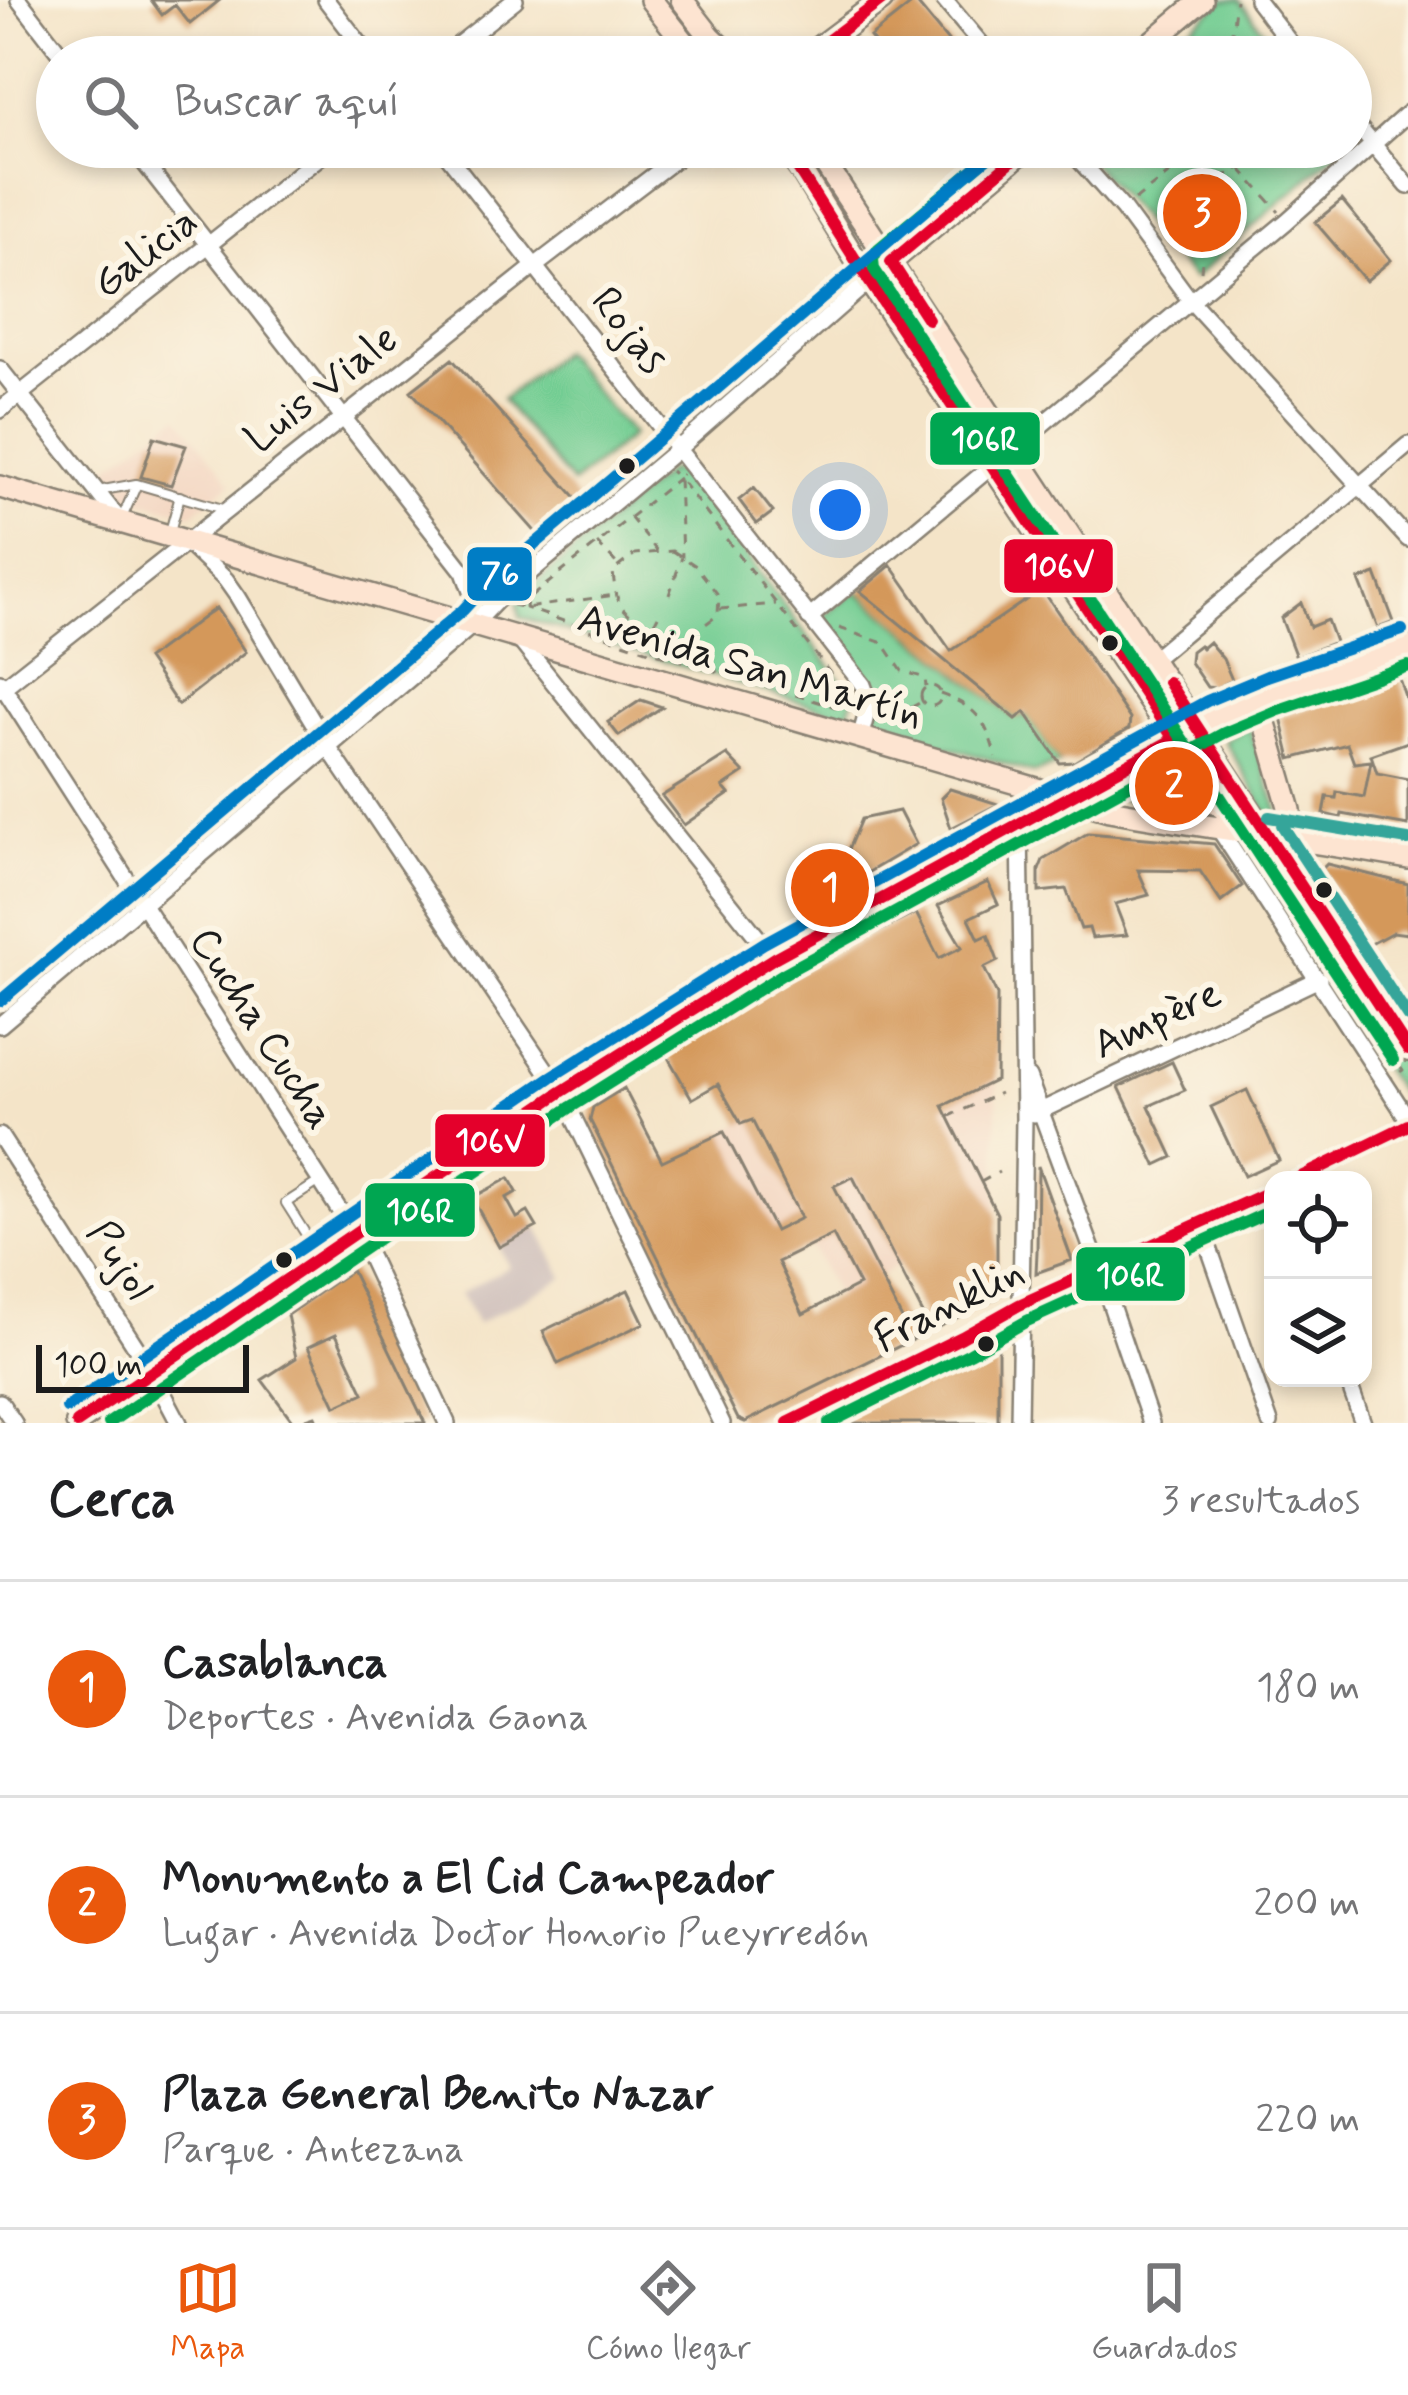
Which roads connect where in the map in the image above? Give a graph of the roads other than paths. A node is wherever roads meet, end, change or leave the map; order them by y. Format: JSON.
{"nodes":[{"id":1,"x":20,"y":0,"type":"edge"},
{"id":2,"x":326,"y":0,"type":"edge"},
{"id":3,"x":515,"y":0,"type":"edge"},
{"id":4,"x":651,"y":0,"type":"edge"},
{"id":5,"x":682,"y":0,"type":"edge"},
{"id":6,"x":944,"y":0,"type":"edge"},
{"id":7,"x":1202,"y":0,"type":"edge"},
{"id":8,"x":1257,"y":0,"type":"edge"},
{"id":9,"x":876,"y":1,"type":"edge"},
{"id":10,"x":47,"y":36,"type":"edge"},
{"id":11,"x":354,"y":36,"type":"edge"},
{"id":12,"x":470,"y":36,"type":"edge"},
{"id":13,"x":679,"y":36,"type":"edge"},
{"id":14,"x":710,"y":36,"type":"edge"},
{"id":15,"x":832,"y":36,"type":"edge"},
{"id":16,"x":974,"y":36,"type":"edge"},
{"id":17,"x":1159,"y":36,"type":"edge"},
{"id":18,"x":1285,"y":36,"type":"edge"},
{"id":19,"x":1408,"y":113,"type":"edge"},
{"id":20,"x":1372,"y":144,"type":"joint"},
{"id":21,"x":147,"y":168,"type":"edge"},
{"id":22,"x":306,"y":168,"type":"edge"},
{"id":23,"x":458,"y":168,"type":"edge"},
{"id":24,"x":663,"y":168,"type":"edge"},
{"id":25,"x":799,"y":168,"type":"edge"},
{"id":26,"x":828,"y":168,"type":"edge"},
{"id":27,"x":1003,"y":168,"type":"edge"},
{"id":28,"x":1087,"y":168,"type":"edge"},
{"id":29,"x":1346,"y":168,"type":"edge"},
{"id":30,"x":1408,"y":186,"type":"edge"},
{"id":31,"x":208,"y":248,"type":"junction"},
{"id":32,"x":891,"y":262,"type":"junction"},
{"id":33,"x":535,"y":266,"type":"junction"},
{"id":34,"x":869,"y":281,"type":"junction"},
{"id":35,"x":1190,"y":300,"type":"junction"},
{"id":36,"x":0,"y":369,"type":"edge"},
{"id":37,"x":20,"y":394,"type":"junction"},
{"id":38,"x":0,"y":410,"type":"edge"},
{"id":39,"x":344,"y":418,"type":"junction"},
{"id":40,"x":1408,"y":445,"type":"edge"},
{"id":41,"x":679,"y":448,"type":"junction"},
{"id":42,"x":1014,"y":449,"type":"junction"},
{"id":43,"x":992,"y":467,"type":"junction"},
{"id":44,"x":137,"y":484,"type":"junction"},
{"id":45,"x":1361,"y":486,"type":"junction"},
{"id":46,"x":0,"y":487,"type":"edge"},
{"id":47,"x":96,"y":491,"type":"junction"},
{"id":48,"x":179,"y":496,"type":"junction"},
{"id":49,"x":227,"y":510,"type":"junction"},
{"id":50,"x":120,"y":521,"type":"junction"},
{"id":51,"x":1408,"y":539,"type":"edge"},
{"id":52,"x":177,"y":540,"type":"junction"},
{"id":53,"x":808,"y":617,"type":"junction"},
{"id":54,"x":475,"y":623,"type":"junction"},
{"id":55,"x":516,"y":635,"type":"junction"},
{"id":56,"x":1408,"y":647,"type":"edge"},
{"id":57,"x":1153,"y":659,"type":"junction"},
{"id":58,"x":1,"y":686,"type":"edge"},
{"id":59,"x":1258,"y":700,"type":"junction"},
{"id":60,"x":1197,"y":726,"type":"junction"},
{"id":61,"x":860,"y":737,"type":"junction"},
{"id":62,"x":1174,"y":740,"type":"junction"},
{"id":63,"x":328,"y":747,"type":"junction"},
{"id":64,"x":997,"y":771,"type":"junction"},
{"id":65,"x":1064,"y":798,"type":"junction"},
{"id":66,"x":1020,"y":823,"type":"junction"},
{"id":67,"x":1219,"y":830,"type":"junction"},
{"id":68,"x":1267,"y":836,"type":"junction"},
{"id":69,"x":1408,"y":858,"type":"edge"},
{"id":70,"x":142,"y":906,"type":"junction"},
{"id":71,"x":774,"y":958,"type":"junction"},
{"id":72,"x":1319,"y":980,"type":"junction"},
{"id":73,"x":0,"y":1025,"type":"edge"},
{"id":74,"x":1408,"y":1050,"type":"edge"},
{"id":75,"x":1022,"y":1063,"type":"junction"},
{"id":76,"x":561,"y":1092,"type":"junction"},
{"id":77,"x":1041,"y":1111,"type":"junction"},
{"id":78,"x":1024,"y":1119,"type":"junction"},
{"id":79,"x":1408,"y":1122,"type":"edge"},
{"id":80,"x":0,"y":1136,"type":"edge"},
{"id":81,"x":1313,"y":1171,"type":"edge"},
{"id":82,"x":320,"y":1181,"type":"junction"},
{"id":83,"x":1264,"y":1194,"type":"edge"},
{"id":84,"x":1201,"y":1225,"type":"junction"},
{"id":85,"x":354,"y":1234,"type":"junction"},
{"id":86,"x":320,"y":1257,"type":"junction"},
{"id":87,"x":1099,"y":1271,"type":"junction"},
{"id":88,"x":1019,"y":1305,"type":"junction"},
{"id":89,"x":152,"y":1372,"type":"junction"},
{"id":90,"x":1350,"y":1387,"type":"edge"},
{"id":91,"x":0,"y":1402,"type":"edge"},
{"id":92,"x":14,"y":1423,"type":"edge"},
{"id":93,"x":77,"y":1423,"type":"edge"},
{"id":94,"x":179,"y":1423,"type":"edge"},
{"id":95,"x":447,"y":1423,"type":"edge"},
{"id":96,"x":722,"y":1423,"type":"edge"},
{"id":97,"x":788,"y":1423,"type":"edge"},
{"id":98,"x":1019,"y":1423,"type":"edge"},
{"id":99,"x":1151,"y":1423,"type":"edge"},
{"id":100,"x":1270,"y":1423,"type":"edge"},
{"id":101,"x":1363,"y":1423,"type":"edge"}],
"edges":[{"from":1,"to":10,"type":"street"},
{"from":2,"to":11,"type":"street"},
{"from":3,"to":12,"type":"street"},
{"from":4,"to":13,"type":"main road"},
{"from":5,"to":14,"type":"main road"},
{"from":6,"to":16,"type":"street"},
{"from":7,"to":17,"type":"main road"},
{"from":8,"to":18,"type":"street"},
{"from":9,"to":15,"type":"main road"},
{"from":19,"to":20,"type":"street"},
{"from":20,"to":30,"type":"street"},
{"from":21,"to":31,"type":"street"},
{"from":22,"to":31,"type":"street","name":"Galicia"},
{"from":23,"to":33,"type":"street","name":"Rojas"},
{"from":24,"to":33,"type":"street","name":"Luis Viale"},
{"from":25,"to":34,"type":"main road"},
{"from":26,"to":32,"type":"main road"},
{"from":27,"to":32,"type":"main road"},
{"from":28,"to":35,"type":"street"},
{"from":29,"to":35,"type":"street"},
{"from":31,"to":37,"type":"street","name":"Galicia"},
{"from":31,"to":39,"type":"street"},
{"from":32,"to":34,"type":"main road"},
{"from":32,"to":42,"type":"main road"},
{"from":33,"to":39,"type":"street","name":"Luis Viale"},
{"from":33,"to":41,"type":"street","name":"Rojas"},
{"from":34,"to":41,"type":"street"},
{"from":34,"to":43,"type":"main road"},
{"from":35,"to":42,"type":"street"},
{"from":35,"to":45,"type":"street"},
{"from":36,"to":37,"type":"street"},
{"from":37,"to":38,"type":"street","name":"Galicia"},
{"from":37,"to":47,"type":"street"},
{"from":39,"to":49,"type":"street","name":"Luis Viale"},
{"from":39,"to":54,"type":"street"},
{"from":40,"to":45,"type":"street"},
{"from":41,"to":53,"type":"street","name":"Rojas"},
{"from":41,"to":54,"type":"street"},
{"from":42,"to":43,"type":"street"},
{"from":42,"to":57,"type":"main road"},
{"from":43,"to":53,"type":"street"},
{"from":43,"to":62,"type":"main road"},
{"from":44,"to":47,"type":"lane"},
{"from":44,"to":48,"type":"lane"},
{"from":44,"to":50,"type":"lane"},
{"from":45,"to":51,"type":"street"},
{"from":45,"to":57,"type":"street"},
{"from":46,"to":50,"type":"main road","name":"Avenida San Martín"},
{"from":47,"to":50,"type":"street"},
{"from":48,"to":49,"type":"lane"},
{"from":48,"to":52,"type":"lane"},
{"from":49,"to":52,"type":"street","name":"Luis Viale"},
{"from":50,"to":52,"type":"main road","name":"Avenida San Martín"},
{"from":52,"to":54,"type":"main road","name":"Avenida San Martín"},
{"from":52,"to":58,"type":"street","name":"Luis Viale"},
{"from":52,"to":63,"type":"street"},
{"from":53,"to":61,"type":"street","name":"Rojas"},
{"from":54,"to":55,"type":"main road","name":"Avenida San Martín"},
{"from":54,"to":63,"type":"street"},
{"from":55,"to":61,"type":"main road","name":"Avenida San Martín"},
{"from":55,"to":71,"type":"street"},
{"from":56,"to":59,"type":"main road"},
{"from":57,"to":60,"type":"main road"},
{"from":58,"to":70,"type":"street","name":"Cucha Cucha"},
{"from":59,"to":60,"type":"main road"},
{"from":59,"to":68,"type":"main road"},
{"from":60,"to":62,"type":"main road"},
{"from":60,"to":68,"type":"main road"},
{"from":61,"to":64,"type":"main road","name":"Avenida San Martín"},
{"from":62,"to":65,"type":"main road"},
{"from":62,"to":68,"type":"main road"},
{"from":63,"to":70,"type":"street"},
{"from":63,"to":76,"type":"street"},
{"from":64,"to":65,"type":"main road","name":"Avenida San Martín"},
{"from":64,"to":66,"type":"main road"},
{"from":65,"to":66,"type":"main road"},
{"from":65,"to":67,"type":"main road","name":"Avenida San Martín"},
{"from":66,"to":71,"type":"main road"},
{"from":66,"to":75,"type":"street"},
{"from":67,"to":68,"type":"main road","name":"Avenida San Martín"},
{"from":67,"to":72,"type":"street"},
{"from":68,"to":69,"type":"main road","name":"Avenida San Martín"},
{"from":68,"to":74,"type":"main road"},
{"from":70,"to":73,"type":"street"},
{"from":70,"to":82,"type":"street","name":"Cucha Cucha"},
{"from":71,"to":76,"type":"main road"},
{"from":72,"to":77,"type":"street","name":"Ampère"},
{"from":72,"to":79,"type":"street"},
{"from":75,"to":77,"type":"street"},
{"from":75,"to":78,"type":"street"},
{"from":76,"to":85,"type":"main road"},
{"from":76,"to":96,"type":"street"},
{"from":77,"to":78,"type":"street","name":"Ampère"},
{"from":77,"to":87,"type":"street"},
{"from":78,"to":88,"type":"street"},
{"from":79,"to":81,"type":"street"},
{"from":80,"to":89,"type":"street","name":"Pujol"},
{"from":82,"to":85,"type":"street","name":"Cucha Cucha"},
{"from":82,"to":86,"type":"lane"},
{"from":83,"to":84,"type":"street","name":"Franklin"},
{"from":84,"to":87,"type":"street","name":"Franklin"},
{"from":84,"to":100,"type":"street"},
{"from":85,"to":86,"type":"main road"},
{"from":85,"to":95,"type":"street","name":"Cucha Cucha"},
{"from":86,"to":89,"type":"main road"},
{"from":87,"to":88,"type":"street","name":"Franklin"},
{"from":87,"to":99,"type":"street"},
{"from":88,"to":97,"type":"street","name":"Franklin"},
{"from":88,"to":98,"type":"street"},
{"from":89,"to":93,"type":"main road"},
{"from":89,"to":94,"type":"street","name":"Pujol"},
{"from":90,"to":101,"type":"street"},
{"from":91,"to":92,"type":"street"}]}
